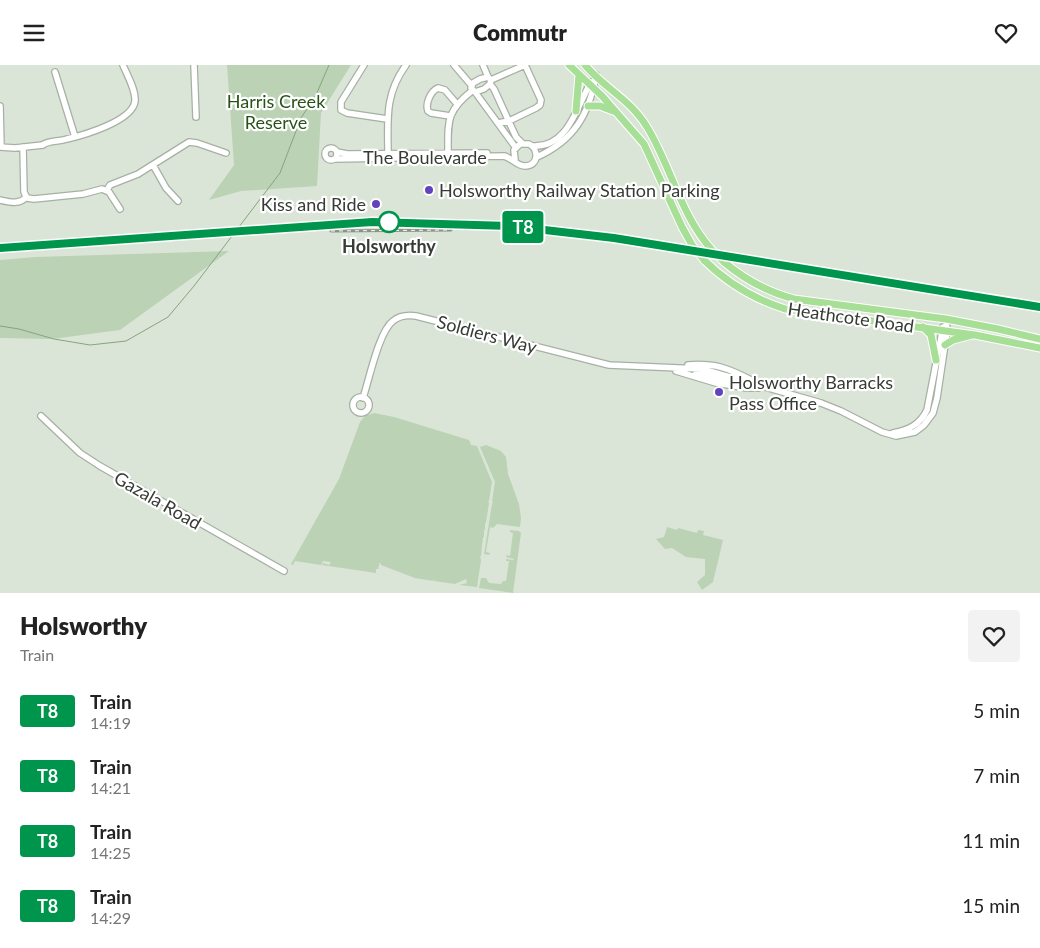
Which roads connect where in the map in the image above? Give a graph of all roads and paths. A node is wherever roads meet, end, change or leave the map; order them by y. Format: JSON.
{"nodes":[{"id":1,"x":123,"y":65,"type":"edge"},
{"id":2,"x":194,"y":65,"type":"edge"},
{"id":3,"x":364,"y":65,"type":"edge"},
{"id":4,"x":406,"y":65,"type":"edge"},
{"id":5,"x":454,"y":65,"type":"edge"},
{"id":6,"x":483,"y":65,"type":"edge"},
{"id":7,"x":526,"y":65,"type":"edge"},
{"id":8,"x":569,"y":65,"type":"edge"},
{"id":9,"x":585,"y":65,"type":"edge"},
{"id":10,"x":56,"y":72,"type":"dead end"},
{"id":11,"x":579,"y":75,"type":"junction"},
{"id":12,"x":596,"y":75,"type":"junction"},
{"id":13,"x":490,"y":80,"type":"junction"},
{"id":14,"x":592,"y":87,"type":"junction"},
{"id":15,"x":473,"y":89,"type":"junction"},
{"id":16,"x":457,"y":104,"type":"junction"},
{"id":17,"x":588,"y":106,"type":"junction"},
{"id":18,"x":0,"y":107,"type":"edge"},
{"id":19,"x":576,"y":111,"type":"junction"},
{"id":20,"x":616,"y":111,"type":"junction"},
{"id":21,"x":450,"y":116,"type":"junction"},
{"id":22,"x":196,"y":117,"type":"dead end"},
{"id":23,"x":387,"y":119,"type":"junction"},
{"id":24,"x":508,"y":121,"type":"junction"},
{"id":25,"x":498,"y":123,"type":"junction"},
{"id":26,"x":75,"y":137,"type":"junction"},
{"id":27,"x":522,"y":143,"type":"junction"},
{"id":28,"x":533,"y":146,"type":"junction"},
{"id":29,"x":1,"y":147,"type":"edge"},
{"id":30,"x":23,"y":147,"type":"junction"},
{"id":31,"x":515,"y":149,"type":"junction"},
{"id":32,"x":226,"y":153,"type":"dead end"},
{"id":33,"x":448,"y":153,"type":"junction"},
{"id":34,"x":336,"y":155,"type":"dead end"},
{"id":35,"x":388,"y":155,"type":"junction"},
{"id":36,"x":536,"y":157,"type":"junction"},
{"id":37,"x":514,"y":160,"type":"junction"},
{"id":38,"x":153,"y":165,"type":"junction"},
{"id":39,"x":107,"y":191,"type":"junction"},
{"id":40,"x":26,"y":197,"type":"junction"},
{"id":41,"x":0,"y":200,"type":"edge"},
{"id":42,"x":178,"y":201,"type":"dead end"},
{"id":43,"x":120,"y":209,"type":"dead end"},
{"id":44,"x":946,"y":319,"type":"junction"},
{"id":45,"x":923,"y":327,"type":"junction"},
{"id":46,"x":945,"y":330,"type":"junction"},
{"id":47,"x":975,"y":335,"type":"junction"},
{"id":48,"x":1040,"y":339,"type":"edge"},
{"id":49,"x":945,"y":345,"type":"junction"},
{"id":50,"x":1040,"y":348,"type":"edge"},
{"id":51,"x":936,"y":360,"type":"junction"},
{"id":52,"x":664,"y":368,"type":"junction"},
{"id":53,"x":766,"y":388,"type":"junction"},
{"id":54,"x":363,"y":398,"type":"dead end"},
{"id":55,"x":41,"y":416,"type":"dead end"},
{"id":56,"x":885,"y":433,"type":"junction"},
{"id":57,"x":284,"y":571,"type":"dead end"}],
"edges":[{"from":1,"to":26,"type":"street"},
{"from":2,"to":22,"type":"street"},
{"from":3,"to":23,"type":"street"},
{"from":4,"to":23,"type":"street"},
{"from":5,"to":15,"type":"street"},
{"from":6,"to":13,"type":"street"},
{"from":7,"to":13,"type":"street"},
{"from":7,"to":24,"type":"street"},
{"from":8,"to":11,"type":"main road","name":"Heathcote Road"},
{"from":9,"to":12,"type":"main road","name":"Heathcote Road"},
{"from":10,"to":26,"type":"street"},
{"from":11,"to":14,"type":"main road","name":"Heathcote Road"},
{"from":11,"to":19,"type":"main road"},
{"from":12,"to":14,"type":"street"},
{"from":12,"to":44,"type":"main road","name":"Heathcote Road","bridge":true},
{"from":13,"to":15,"type":"street"},
{"from":13,"to":15,"type":"street"},
{"from":13,"to":24,"type":"street"},
{"from":14,"to":17,"type":"street"},
{"from":14,"to":19,"type":"street"},
{"from":14,"to":20,"type":"main road","name":"Heathcote Road"},
{"from":15,"to":16,"type":"street"},
{"from":15,"to":25,"type":"street"},
{"from":16,"to":21,"type":"street"},
{"from":16,"to":21,"type":"street"},
{"from":17,"to":20,"type":"main road"},
{"from":17,"to":36,"type":"street"},
{"from":18,"to":29,"type":"street"},
{"from":19,"to":28,"type":"street"},
{"from":20,"to":45,"type":"main road","name":"Heathcote Road","bridge":true},
{"from":21,"to":33,"type":"street"},
{"from":23,"to":35,"type":"street"},
{"from":24,"to":25,"type":"street"},
{"from":24,"to":27,"type":"street"},
{"from":25,"to":31,"type":"street"},
{"from":26,"to":30,"type":"street"},
{"from":27,"to":28,"type":"street"},
{"from":27,"to":31,"type":"street"},
{"from":28,"to":36,"type":"street"},
{"from":29,"to":30,"type":"street"},
{"from":30,"to":40,"type":"street"},
{"from":31,"to":33,"type":"street","name":"The Boulevarde"},
{"from":31,"to":37,"type":"street"},
{"from":32,"to":38,"type":"street"},
{"from":33,"to":35,"type":"street","name":"The Boulevarde"},
{"from":34,"to":35,"type":"street","name":"The Boulevarde"},
{"from":35,"to":37,"type":"street","name":"The Boulevarde"},
{"from":36,"to":37,"type":"street"},
{"from":38,"to":39,"type":"street"},
{"from":38,"to":42,"type":"street"},
{"from":39,"to":40,"type":"street"},
{"from":39,"to":43,"type":"street"},
{"from":40,"to":41,"type":"street"},
{"from":44,"to":46,"type":"street"},
{"from":44,"to":48,"type":"main road","name":"Heathcote Road"},
{"from":45,"to":46,"type":"main road","name":"Heathcote Road"},
{"from":45,"to":51,"type":"main road"},
{"from":46,"to":47,"type":"main road","name":"Heathcote Road"},
{"from":46,"to":49,"type":"street","name":"Soldiers Way"},
{"from":46,"to":51,"type":"street"},
{"from":47,"to":49,"type":"main road"},
{"from":47,"to":50,"type":"main road","name":"Heathcote Road"},
{"from":49,"to":56,"type":"street","name":"Soldiers Way"},
{"from":51,"to":56,"type":"street"},
{"from":52,"to":53,"type":"street","name":"Soldiers Way"},
{"from":52,"to":53,"type":"street","name":"Soldiers Way"},
{"from":52,"to":54,"type":"street","name":"Soldiers Way"},
{"from":53,"to":56,"type":"street","name":"Soldiers Way"},
{"from":55,"to":57,"type":"street","name":"Gazala Road"}]}
